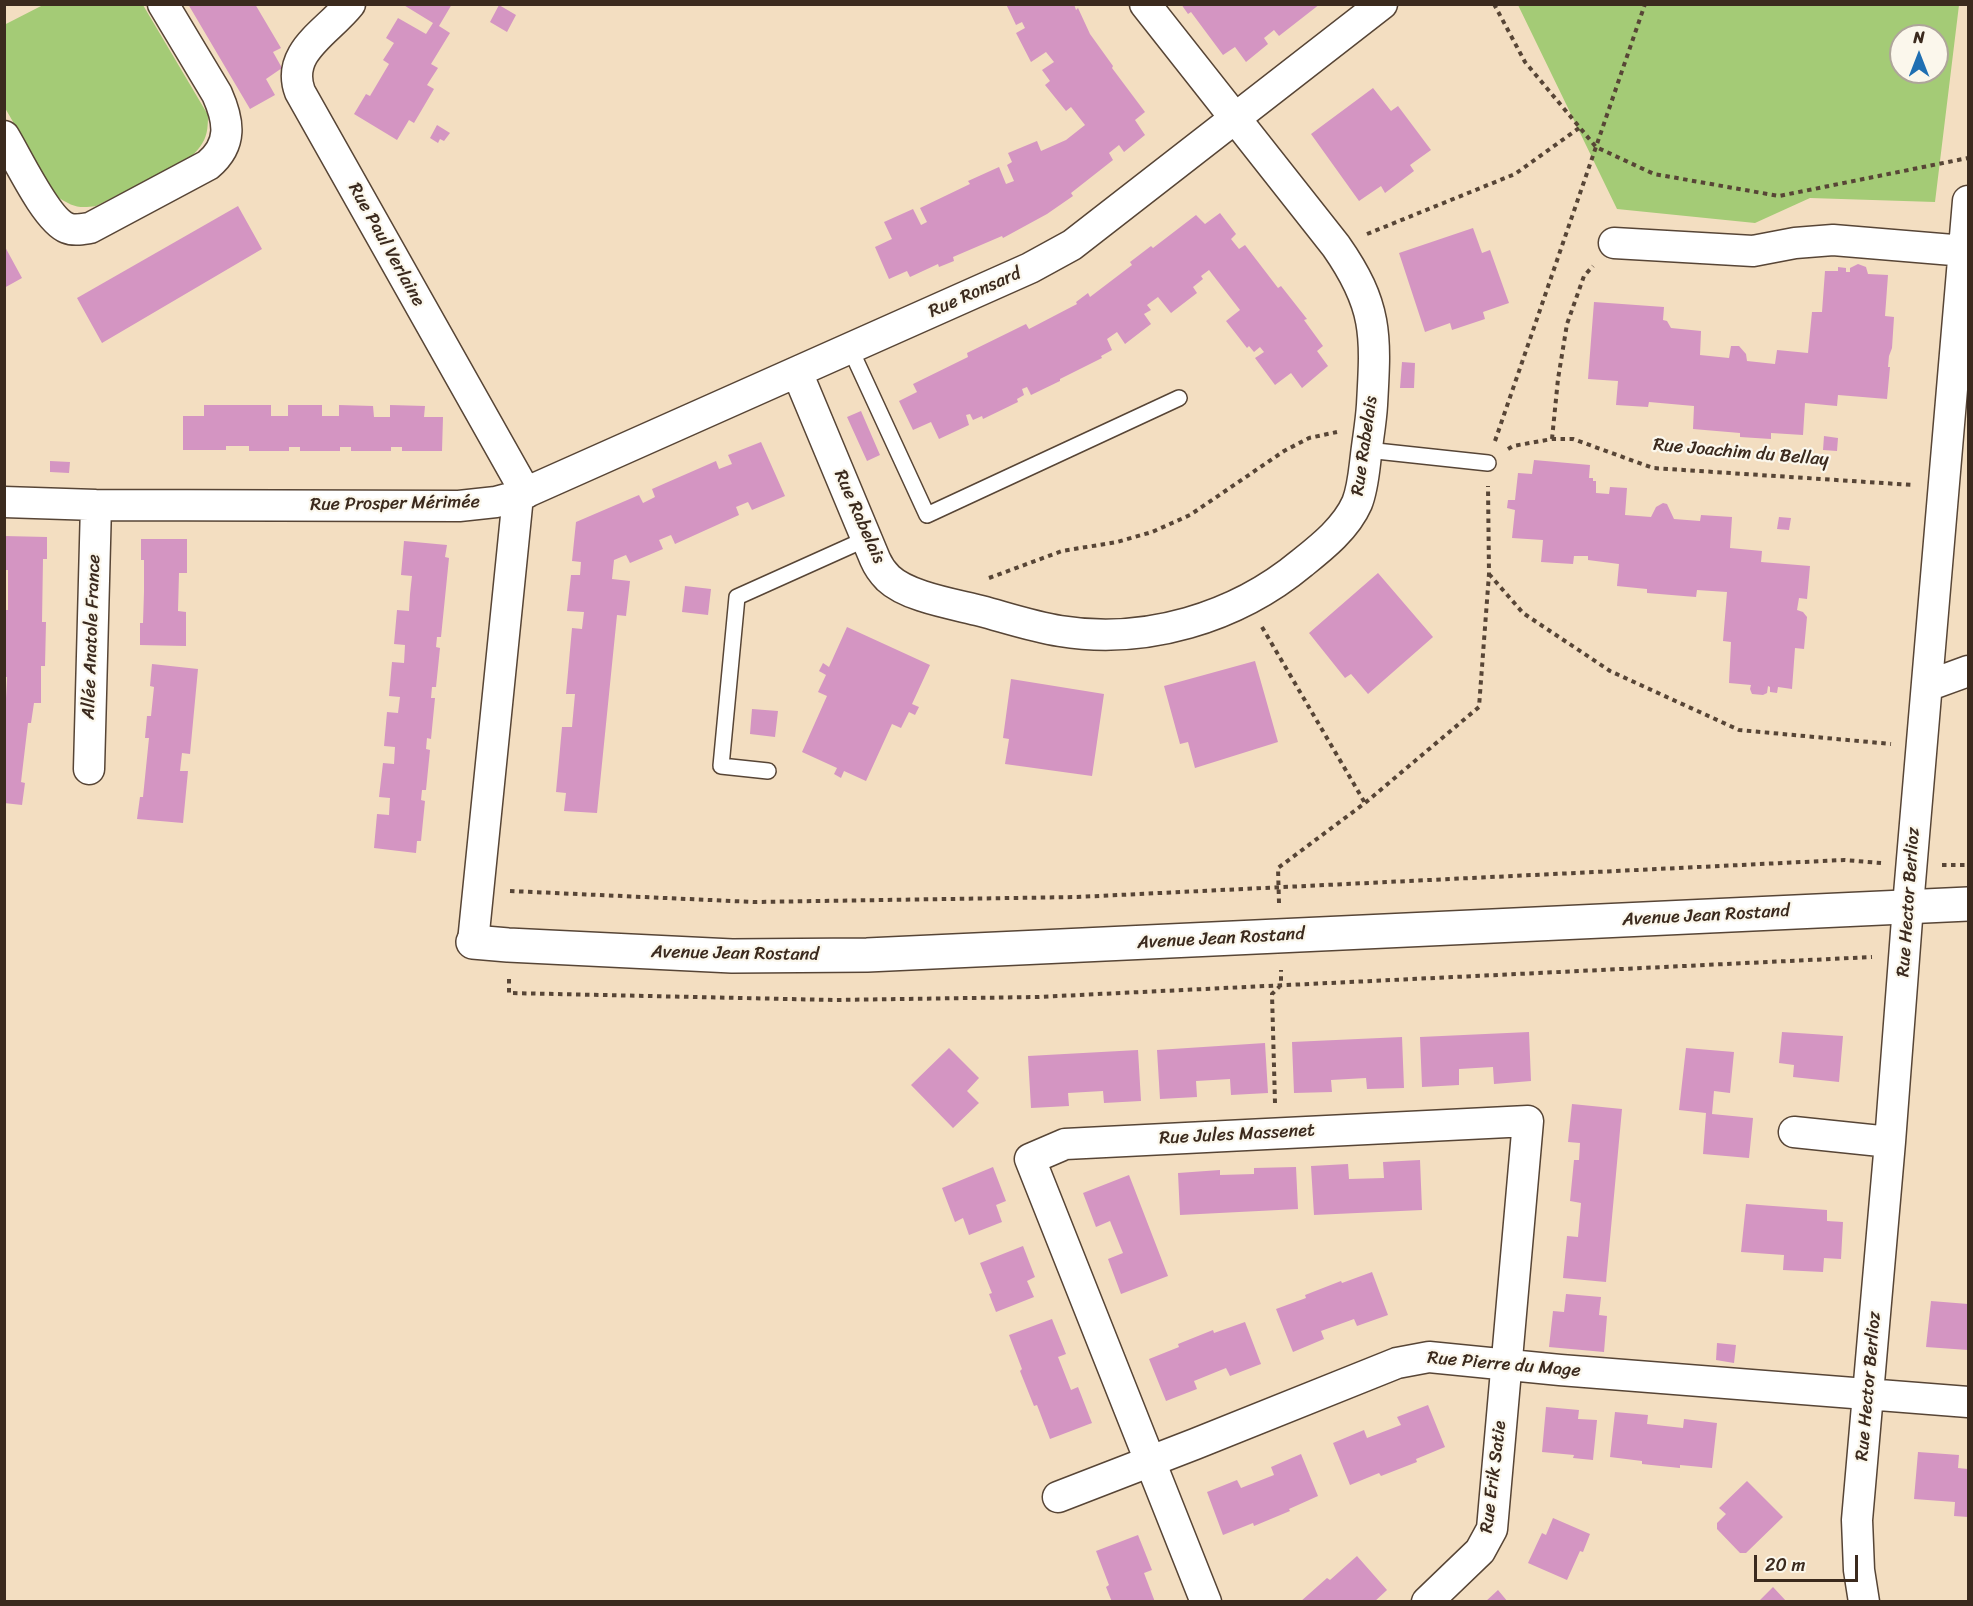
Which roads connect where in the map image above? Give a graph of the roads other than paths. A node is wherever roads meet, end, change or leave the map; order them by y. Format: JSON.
{"nodes":[{"id":1,"x":163,"y":4,"type":"edge"},
{"id":2,"x":350,"y":4,"type":"edge"},
{"id":3,"x":1145,"y":4,"type":"edge"},
{"id":4,"x":1382,"y":4,"type":"edge"},
{"id":5,"x":1234,"y":118,"type":"junction"},
{"id":6,"x":4,"y":136,"type":"edge"},
{"id":7,"x":1968,"y":201,"type":"edge"},
{"id":8,"x":1614,"y":243,"type":"road end"},
{"id":9,"x":1965,"y":251,"type":"junction"},
{"id":10,"x":850,"y":348,"type":"junction"},
{"id":11,"x":797,"y":372,"type":"junction"},
{"id":12,"x":1179,"y":398,"type":"dead end"},
{"id":13,"x":1369,"y":437,"type":"junction"},
{"id":14,"x":1488,"y":463,"type":"road end"},
{"id":15,"x":522,"y":495,"type":"junction"},
{"id":16,"x":4,"y":502,"type":"edge"},
{"id":17,"x":96,"y":505,"type":"junction"},
{"id":18,"x":866,"y":539,"type":"junction"},
{"id":19,"x":1968,"y":671,"type":"edge"},
{"id":20,"x":1927,"y":686,"type":"junction"},
{"id":21,"x":89,"y":770,"type":"dead end"},
{"id":22,"x":768,"y":771,"type":"dead end"},
{"id":23,"x":1968,"y":904,"type":"edge"},
{"id":24,"x":1908,"y":906,"type":"junction"},
{"id":25,"x":473,"y":942,"type":"joint"},
{"id":26,"x":1794,"y":1132,"type":"dead end"},
{"id":27,"x":1890,"y":1142,"type":"junction"},
{"id":28,"x":1506,"y":1364,"type":"junction"},
{"id":29,"x":1868,"y":1395,"type":"junction"},
{"id":30,"x":1968,"y":1402,"type":"edge"},
{"id":31,"x":1150,"y":1462,"type":"junction"},
{"id":32,"x":1058,"y":1497,"type":"dead end"},
{"id":33,"x":1206,"y":1602,"type":"edge"},
{"id":34,"x":1427,"y":1602,"type":"edge"},
{"id":35,"x":1864,"y":1602,"type":"edge"}],
"edges":[{"from":1,"to":6,"type":"street"},
{"from":2,"to":15,"type":"street","name":"Rue Paul Verlaine"},
{"from":3,"to":5,"type":"street","name":"Rue Rabelais"},
{"from":4,"to":5,"type":"street","name":"Rue Ronsard"},
{"from":5,"to":10,"type":"street","name":"Rue Ronsard"},
{"from":5,"to":13,"type":"street","name":"Rue Rabelais"},
{"from":7,"to":9,"type":"street","name":"Rue Hector Berlioz"},
{"from":8,"to":9,"type":"street"},
{"from":9,"to":20,"type":"street","name":"Rue Hector Berlioz"},
{"from":10,"to":11,"type":"street","name":"Rue Ronsard"},
{"from":10,"to":12,"type":"lane"},
{"from":11,"to":15,"type":"street","name":"Rue Ronsard"},
{"from":11,"to":18,"type":"street","name":"Rue Rabelais"},
{"from":13,"to":14,"type":"lane"},
{"from":13,"to":18,"type":"street","name":"Rue Rabelais"},
{"from":15,"to":17,"type":"street","name":"Rue Prosper Mérimée"},
{"from":15,"to":25,"type":"street"},
{"from":16,"to":17,"type":"street","name":"Rue Prosper Mérimée"},
{"from":17,"to":21,"type":"street","name":"Allée Anatole France"},
{"from":18,"to":22,"type":"lane"},
{"from":19,"to":20,"type":"street"},
{"from":20,"to":24,"type":"street","name":"Rue Hector Berlioz"},
{"from":23,"to":24,"type":"street","name":"Avenue Jean Rostand"},
{"from":24,"to":25,"type":"street","name":"Avenue Jean Rostand"},
{"from":24,"to":27,"type":"street","name":"Rue Hector Berlioz"},
{"from":26,"to":27,"type":"street"},
{"from":27,"to":29,"type":"street","name":"Rue Hector Berlioz"},
{"from":28,"to":29,"type":"street","name":"Rue Pierre du Mage"},
{"from":28,"to":31,"type":"street","name":"Rue Pierre du Mage"},
{"from":28,"to":31,"type":"street","name":"Rue Jules Massenet"},
{"from":28,"to":34,"type":"street","name":"Rue Erik Satie"},
{"from":29,"to":30,"type":"street","name":"Rue Pierre du Mage"},
{"from":29,"to":35,"type":"street","name":"Rue Hector Berlioz"},
{"from":31,"to":32,"type":"street","name":"Rue Pierre du Mage"},
{"from":31,"to":33,"type":"street"}]}
